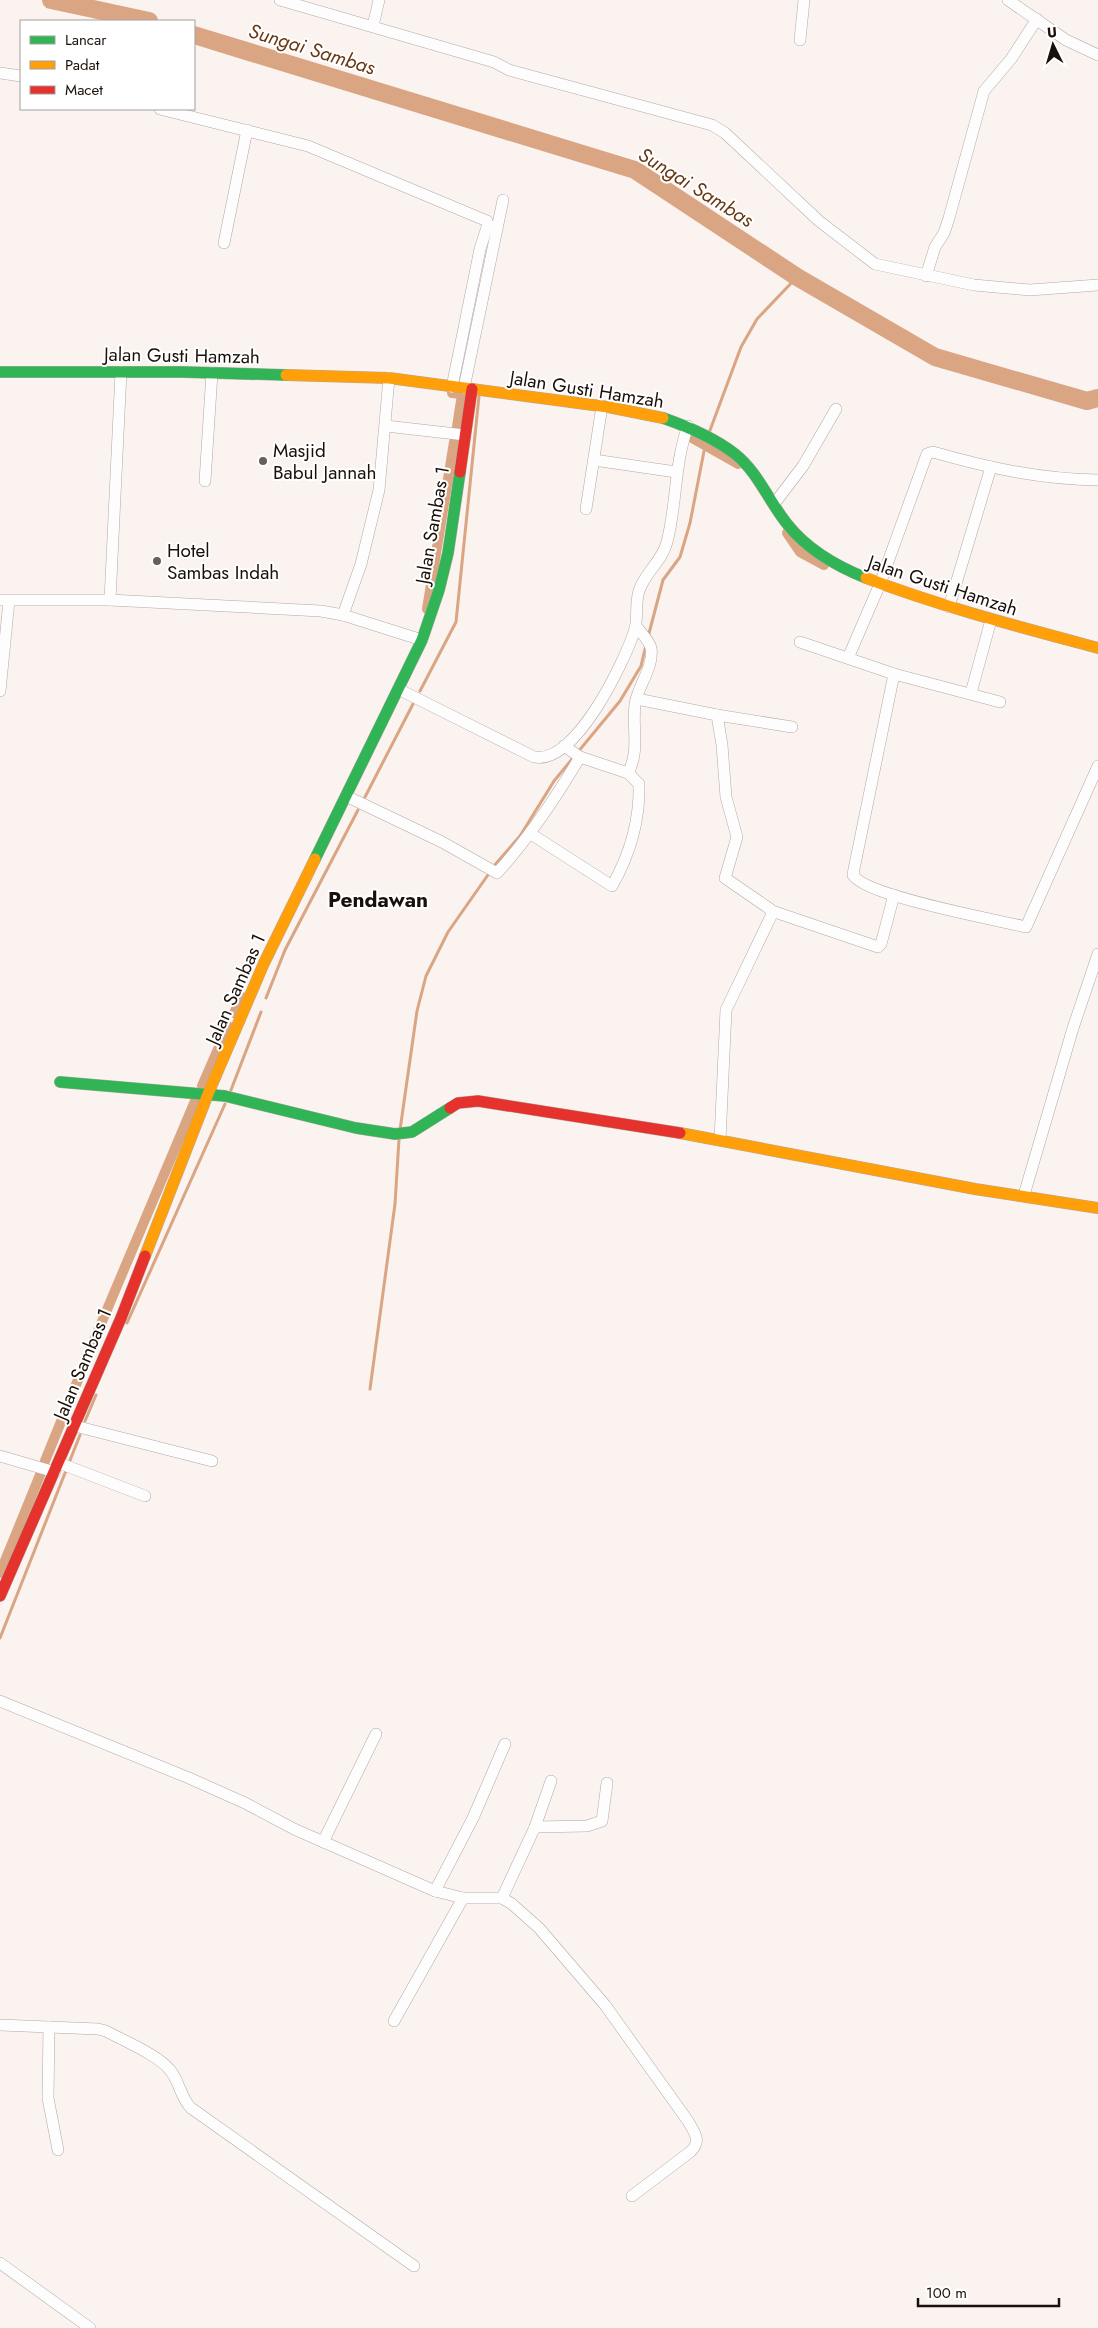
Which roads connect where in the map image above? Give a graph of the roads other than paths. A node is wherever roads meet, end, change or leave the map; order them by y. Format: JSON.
{"nodes":[{"id":1,"x":280,"y":0,"type":"edge"},
{"id":2,"x":379,"y":0,"type":"edge"},
{"id":3,"x":804,"y":0,"type":"edge"},
{"id":4,"x":1008,"y":0,"type":"edge"},
{"id":5,"x":1037,"y":19,"type":"junction"},
{"id":6,"x":373,"y":26,"type":"junction"},
{"id":7,"x":800,"y":40,"type":"dead end"},
{"id":8,"x":1098,"y":55,"type":"edge"},
{"id":9,"x":0,"y":73,"type":"edge"},
{"id":10,"x":20,"y":76,"type":"edge"},
{"id":11,"x":164,"y":110,"type":"edge"},
{"id":12,"x":247,"y":130,"type":"junction"},
{"id":13,"x":503,"y":200,"type":"dead end"},
{"id":14,"x":224,"y":243,"type":"dead end"},
{"id":15,"x":926,"y":276,"type":"junction"},
{"id":16,"x":1098,"y":285,"type":"edge"},
{"id":17,"x":0,"y":372,"type":"edge"},
{"id":18,"x":122,"y":372,"type":"junction"},
{"id":19,"x":212,"y":373,"type":"junction"},
{"id":20,"x":389,"y":378,"type":"junction"},
{"id":21,"x":462,"y":388,"type":"junction"},
{"id":22,"x":602,"y":406,"type":"junction"},
{"id":23,"x":836,"y":409,"type":"dead end"},
{"id":24,"x":386,"y":426,"type":"junction"},
{"id":25,"x":692,"y":428,"type":"junction"},
{"id":26,"x":465,"y":435,"type":"junction"},
{"id":27,"x":594,"y":460,"type":"junction"},
{"id":28,"x":991,"y":468,"type":"junction"},
{"id":29,"x":676,"y":472,"type":"junction"},
{"id":30,"x":1098,"y":480,"type":"edge"},
{"id":31,"x":205,"y":481,"type":"dead end"},
{"id":32,"x":774,"y":504,"type":"junction"},
{"id":33,"x":586,"y":509,"type":"dead end"},
{"id":34,"x":880,"y":584,"type":"junction"},
{"id":35,"x":110,"y":600,"type":"junction"},
{"id":36,"x":4,"y":601,"type":"edge"},
{"id":37,"x":949,"y":607,"type":"junction"},
{"id":38,"x":343,"y":615,"type":"junction"},
{"id":39,"x":990,"y":620,"type":"junction"},
{"id":40,"x":638,"y":630,"type":"junction"},
{"id":41,"x":422,"y":640,"type":"junction"},
{"id":42,"x":800,"y":642,"type":"dead end"},
{"id":43,"x":1098,"y":648,"type":"edge"},
{"id":44,"x":848,"y":658,"type":"junction"},
{"id":45,"x":894,"y":674,"type":"junction"},
{"id":46,"x":398,"y":689,"type":"junction"},
{"id":47,"x":0,"y":691,"type":"edge"},
{"id":48,"x":971,"y":693,"type":"junction"},
{"id":49,"x":637,"y":699,"type":"junction"},
{"id":50,"x":1000,"y":702,"type":"dead end"},
{"id":51,"x":717,"y":715,"type":"junction"},
{"id":52,"x":792,"y":727,"type":"dead end"},
{"id":53,"x":572,"y":752,"type":"junction"},
{"id":54,"x":1098,"y":766,"type":"edge"},
{"id":55,"x":628,"y":773,"type":"junction"},
{"id":56,"x":346,"y":796,"type":"junction"},
{"id":57,"x":531,"y":834,"type":"junction"},
{"id":58,"x":894,"y":895,"type":"junction"},
{"id":59,"x":772,"y":911,"type":"junction"},
{"id":60,"x":1098,"y":954,"type":"edge"},
{"id":61,"x":60,"y":1082,"type":"dead end"},
{"id":62,"x":208,"y":1094,"type":"junction"},
{"id":63,"x":720,"y":1140,"type":"junction"},
{"id":64,"x":1024,"y":1195,"type":"junction"},
{"id":65,"x":1098,"y":1208,"type":"edge"},
{"id":66,"x":75,"y":1426,"type":"junction"},
{"id":67,"x":0,"y":1456,"type":"edge"},
{"id":68,"x":212,"y":1461,"type":"dead end"},
{"id":69,"x":58,"y":1466,"type":"junction"},
{"id":70,"x":145,"y":1496,"type":"dead end"},
{"id":71,"x":0,"y":1596,"type":"edge"},
{"id":72,"x":0,"y":1701,"type":"edge"},
{"id":73,"x":376,"y":1734,"type":"dead end"},
{"id":74,"x":505,"y":1744,"type":"dead end"},
{"id":75,"x":551,"y":1781,"type":"dead end"},
{"id":76,"x":607,"y":1783,"type":"dead end"},
{"id":77,"x":535,"y":1827,"type":"junction"},
{"id":78,"x":323,"y":1842,"type":"junction"},
{"id":79,"x":434,"y":1891,"type":"junction"},
{"id":80,"x":463,"y":1898,"type":"junction"},
{"id":81,"x":502,"y":1898,"type":"junction"},
{"id":82,"x":394,"y":2021,"type":"dead end"},
{"id":83,"x":0,"y":2025,"type":"edge"},
{"id":84,"x":49,"y":2027,"type":"junction"},
{"id":85,"x":58,"y":2150,"type":"dead end"},
{"id":86,"x":632,"y":2196,"type":"dead end"},
{"id":87,"x":0,"y":2263,"type":"edge"},
{"id":88,"x":414,"y":2266,"type":"dead end"},
{"id":89,"x":90,"y":2328,"type":"edge"}],
"edges":[{"from":1,"to":6,"type":"street"},
{"from":2,"to":6,"type":"street"},
{"from":3,"to":7,"type":"street"},
{"from":4,"to":5,"type":"street"},
{"from":5,"to":8,"type":"street"},
{"from":5,"to":15,"type":"street"},
{"from":6,"to":15,"type":"street"},
{"from":9,"to":10,"type":"street"},
{"from":11,"to":12,"type":"street"},
{"from":12,"to":14,"type":"street"},
{"from":12,"to":21,"type":"street"},
{"from":13,"to":21,"type":"street"},
{"from":15,"to":16,"type":"street"},
{"from":17,"to":18,"type":"street","name":"Jalan Gusti Hamzah"},
{"from":18,"to":19,"type":"street","name":"Jalan Gusti Hamzah"},
{"from":18,"to":35,"type":"street"},
{"from":19,"to":20,"type":"street","name":"Jalan Gusti Hamzah"},
{"from":19,"to":31,"type":"street"},
{"from":20,"to":21,"type":"street","name":"Jalan Gusti Hamzah"},
{"from":20,"to":24,"type":"street"},
{"from":21,"to":22,"type":"street","name":"Jalan Gusti Hamzah"},
{"from":21,"to":26,"type":"street","name":"Jalan Sambas 1"},
{"from":22,"to":25,"type":"street","name":"Jalan Gusti Hamzah"},
{"from":22,"to":27,"type":"street"},
{"from":23,"to":32,"type":"street"},
{"from":24,"to":26,"type":"street"},
{"from":24,"to":38,"type":"street"},
{"from":25,"to":29,"type":"street"},
{"from":25,"to":32,"type":"street","name":"Jalan Gusti Hamzah"},
{"from":26,"to":41,"type":"street","name":"Jalan Sambas 1"},
{"from":27,"to":29,"type":"street"},
{"from":27,"to":33,"type":"street"},
{"from":28,"to":30,"type":"street"},
{"from":28,"to":34,"type":"street"},
{"from":28,"to":37,"type":"street"},
{"from":29,"to":40,"type":"street"},
{"from":32,"to":34,"type":"street","name":"Jalan Gusti Hamzah"},
{"from":34,"to":37,"type":"street","name":"Jalan Gusti Hamzah"},
{"from":34,"to":44,"type":"street"},
{"from":35,"to":36,"type":"street"},
{"from":35,"to":38,"type":"street"},
{"from":36,"to":47,"type":"street"},
{"from":37,"to":39,"type":"street","name":"Jalan Gusti Hamzah"},
{"from":38,"to":41,"type":"street"},
{"from":39,"to":43,"type":"street","name":"Jalan Gusti Hamzah"},
{"from":39,"to":48,"type":"street"},
{"from":40,"to":49,"type":"street"},
{"from":40,"to":53,"type":"street"},
{"from":41,"to":46,"type":"street","name":"Jalan Sambas 1"},
{"from":42,"to":44,"type":"street"},
{"from":44,"to":45,"type":"street"},
{"from":45,"to":48,"type":"street"},
{"from":45,"to":58,"type":"street"},
{"from":46,"to":53,"type":"street"},
{"from":46,"to":56,"type":"street","name":"Jalan Sambas 1"},
{"from":48,"to":50,"type":"street"},
{"from":49,"to":51,"type":"street"},
{"from":49,"to":55,"type":"street"},
{"from":51,"to":52,"type":"street"},
{"from":51,"to":59,"type":"street"},
{"from":53,"to":55,"type":"street"},
{"from":53,"to":57,"type":"street"},
{"from":54,"to":58,"type":"street"},
{"from":55,"to":57,"type":"street"},
{"from":56,"to":57,"type":"street"},
{"from":56,"to":62,"type":"street","name":"Jalan Sambas 1"},
{"from":58,"to":59,"type":"street"},
{"from":59,"to":63,"type":"street"},
{"from":60,"to":64,"type":"street"},
{"from":61,"to":62,"type":"street"},
{"from":62,"to":63,"type":"street"},
{"from":62,"to":66,"type":"street","name":"Jalan Sambas 1"},
{"from":63,"to":64,"type":"street"},
{"from":64,"to":65,"type":"street"},
{"from":66,"to":68,"type":"street"},
{"from":66,"to":69,"type":"street","name":"Jalan Sambas 1"},
{"from":67,"to":69,"type":"street"},
{"from":69,"to":70,"type":"street"},
{"from":69,"to":71,"type":"street","name":"Jalan Sambas 1"},
{"from":72,"to":78,"type":"street"},
{"from":73,"to":78,"type":"street"},
{"from":74,"to":79,"type":"street"},
{"from":75,"to":77,"type":"street"},
{"from":76,"to":77,"type":"street"},
{"from":77,"to":81,"type":"street"},
{"from":78,"to":79,"type":"street"},
{"from":79,"to":80,"type":"street"},
{"from":80,"to":81,"type":"street"},
{"from":80,"to":82,"type":"street"},
{"from":81,"to":86,"type":"street"},
{"from":83,"to":84,"type":"street"},
{"from":84,"to":85,"type":"street"},
{"from":84,"to":88,"type":"street"},
{"from":87,"to":89,"type":"street"}]}
